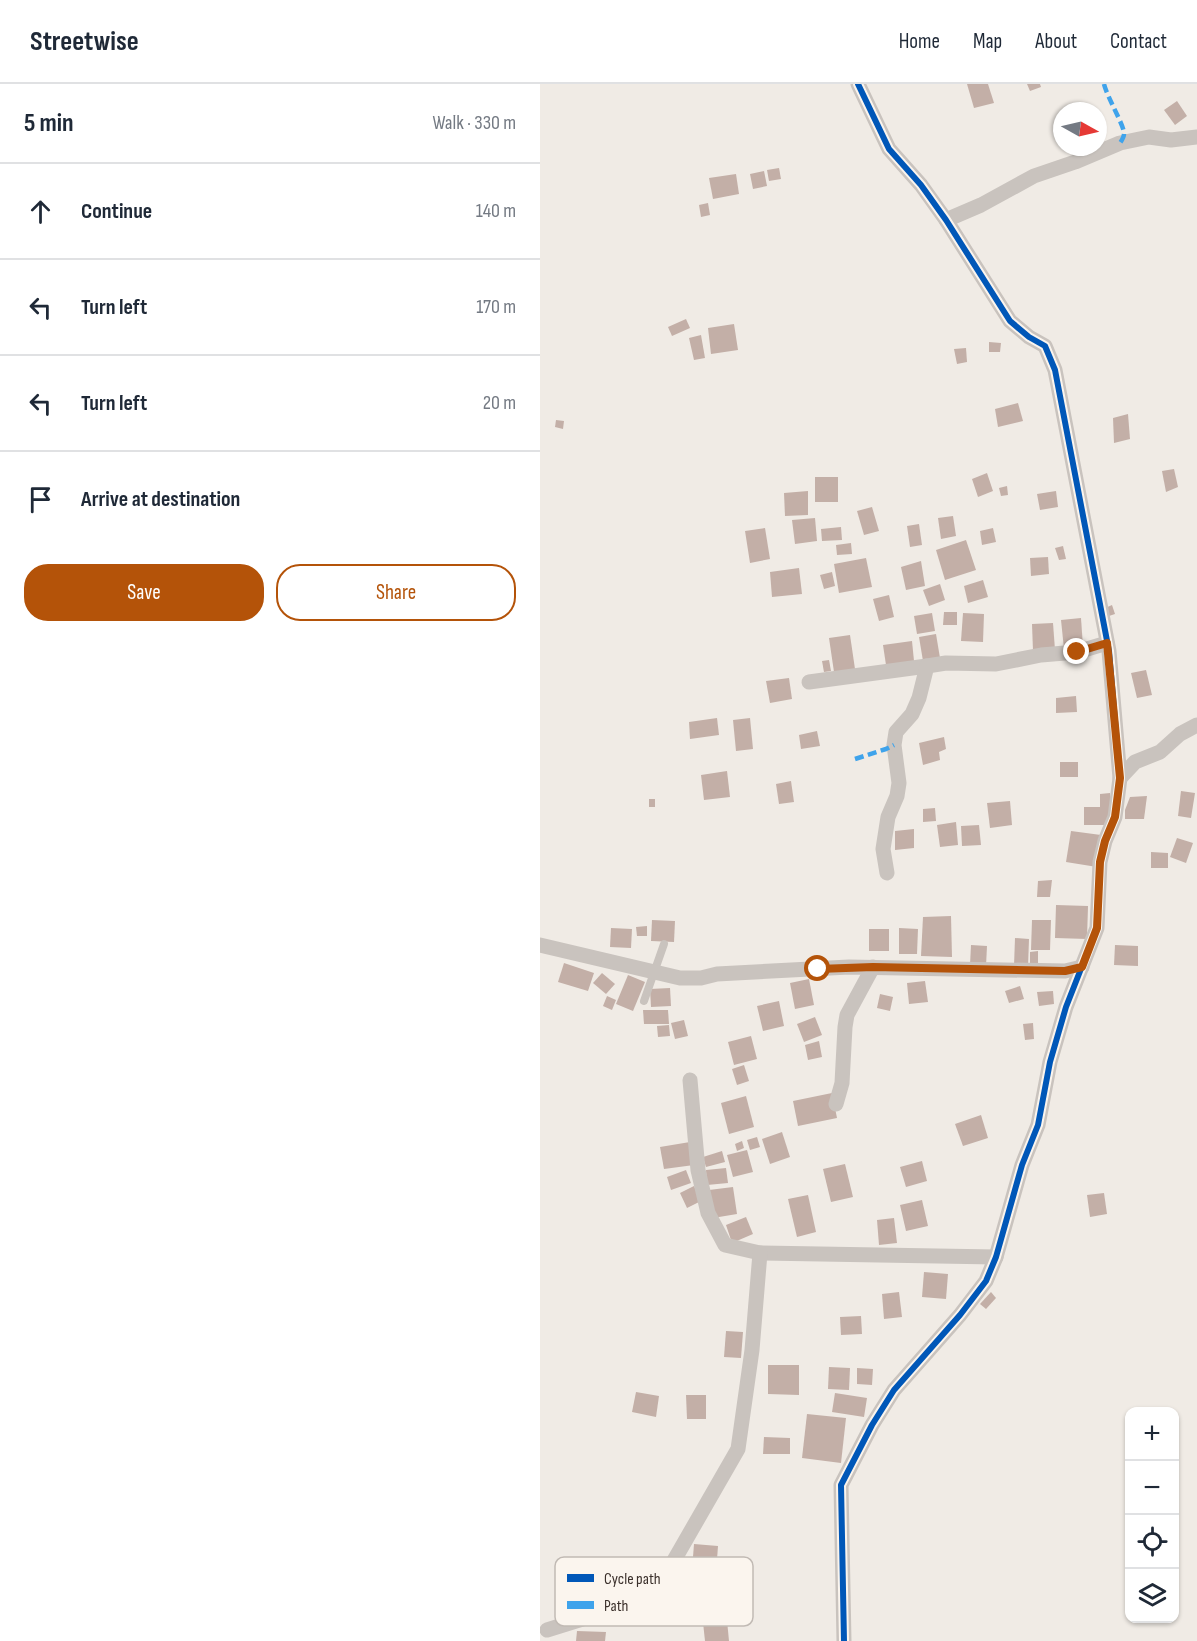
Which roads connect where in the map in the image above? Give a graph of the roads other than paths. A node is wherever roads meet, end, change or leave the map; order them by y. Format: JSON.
{"nodes":[{"id":1,"x":858,"y":84,"type":"edge"},
{"id":2,"x":1197,"y":137,"type":"edge"},
{"id":3,"x":946,"y":220,"type":"junction"},
{"id":4,"x":1107,"y":643,"type":"junction"},
{"id":5,"x":927,"y":666,"type":"junction"},
{"id":6,"x":809,"y":682,"type":"dead end"},
{"id":7,"x":1197,"y":725,"type":"edge"},
{"id":8,"x":1120,"y":778,"type":"junction"},
{"id":9,"x":887,"y":873,"type":"dead end"},
{"id":10,"x":664,"y":944,"type":"dead end"},
{"id":11,"x":540,"y":945,"type":"edge"},
{"id":12,"x":873,"y":967,"type":"junction"},
{"id":13,"x":1082,"y":967,"type":"junction"},
{"id":14,"x":655,"y":971,"type":"junction"},
{"id":15,"x":644,"y":1001,"type":"dead end"},
{"id":16,"x":690,"y":1080,"type":"dead end"},
{"id":17,"x":836,"y":1104,"type":"dead end"},
{"id":18,"x":760,"y":1253,"type":"junction"},
{"id":19,"x":996,"y":1257,"type":"junction"},
{"id":20,"x":676,"y":1557,"type":"edge"},
{"id":21,"x":569,"y":1626,"type":"edge"},
{"id":22,"x":546,"y":1634,"type":"edge"},
{"id":23,"x":844,"y":1641,"type":"edge"}],
"edges":[{"from":1,"to":3,"type":"street"},
{"from":2,"to":3,"type":"street"},
{"from":3,"to":4,"type":"street"},
{"from":4,"to":5,"type":"street"},
{"from":4,"to":8,"type":"street"},
{"from":5,"to":6,"type":"street"},
{"from":5,"to":9,"type":"street"},
{"from":7,"to":8,"type":"street"},
{"from":8,"to":13,"type":"street"},
{"from":10,"to":14,"type":"lane"},
{"from":11,"to":14,"type":"street"},
{"from":12,"to":13,"type":"street"},
{"from":12,"to":14,"type":"street"},
{"from":12,"to":17,"type":"street"},
{"from":13,"to":19,"type":"street"},
{"from":14,"to":15,"type":"lane"},
{"from":16,"to":18,"type":"street"},
{"from":18,"to":19,"type":"street"},
{"from":18,"to":20,"type":"street"},
{"from":19,"to":23,"type":"street"},
{"from":21,"to":22,"type":"street"}]}
